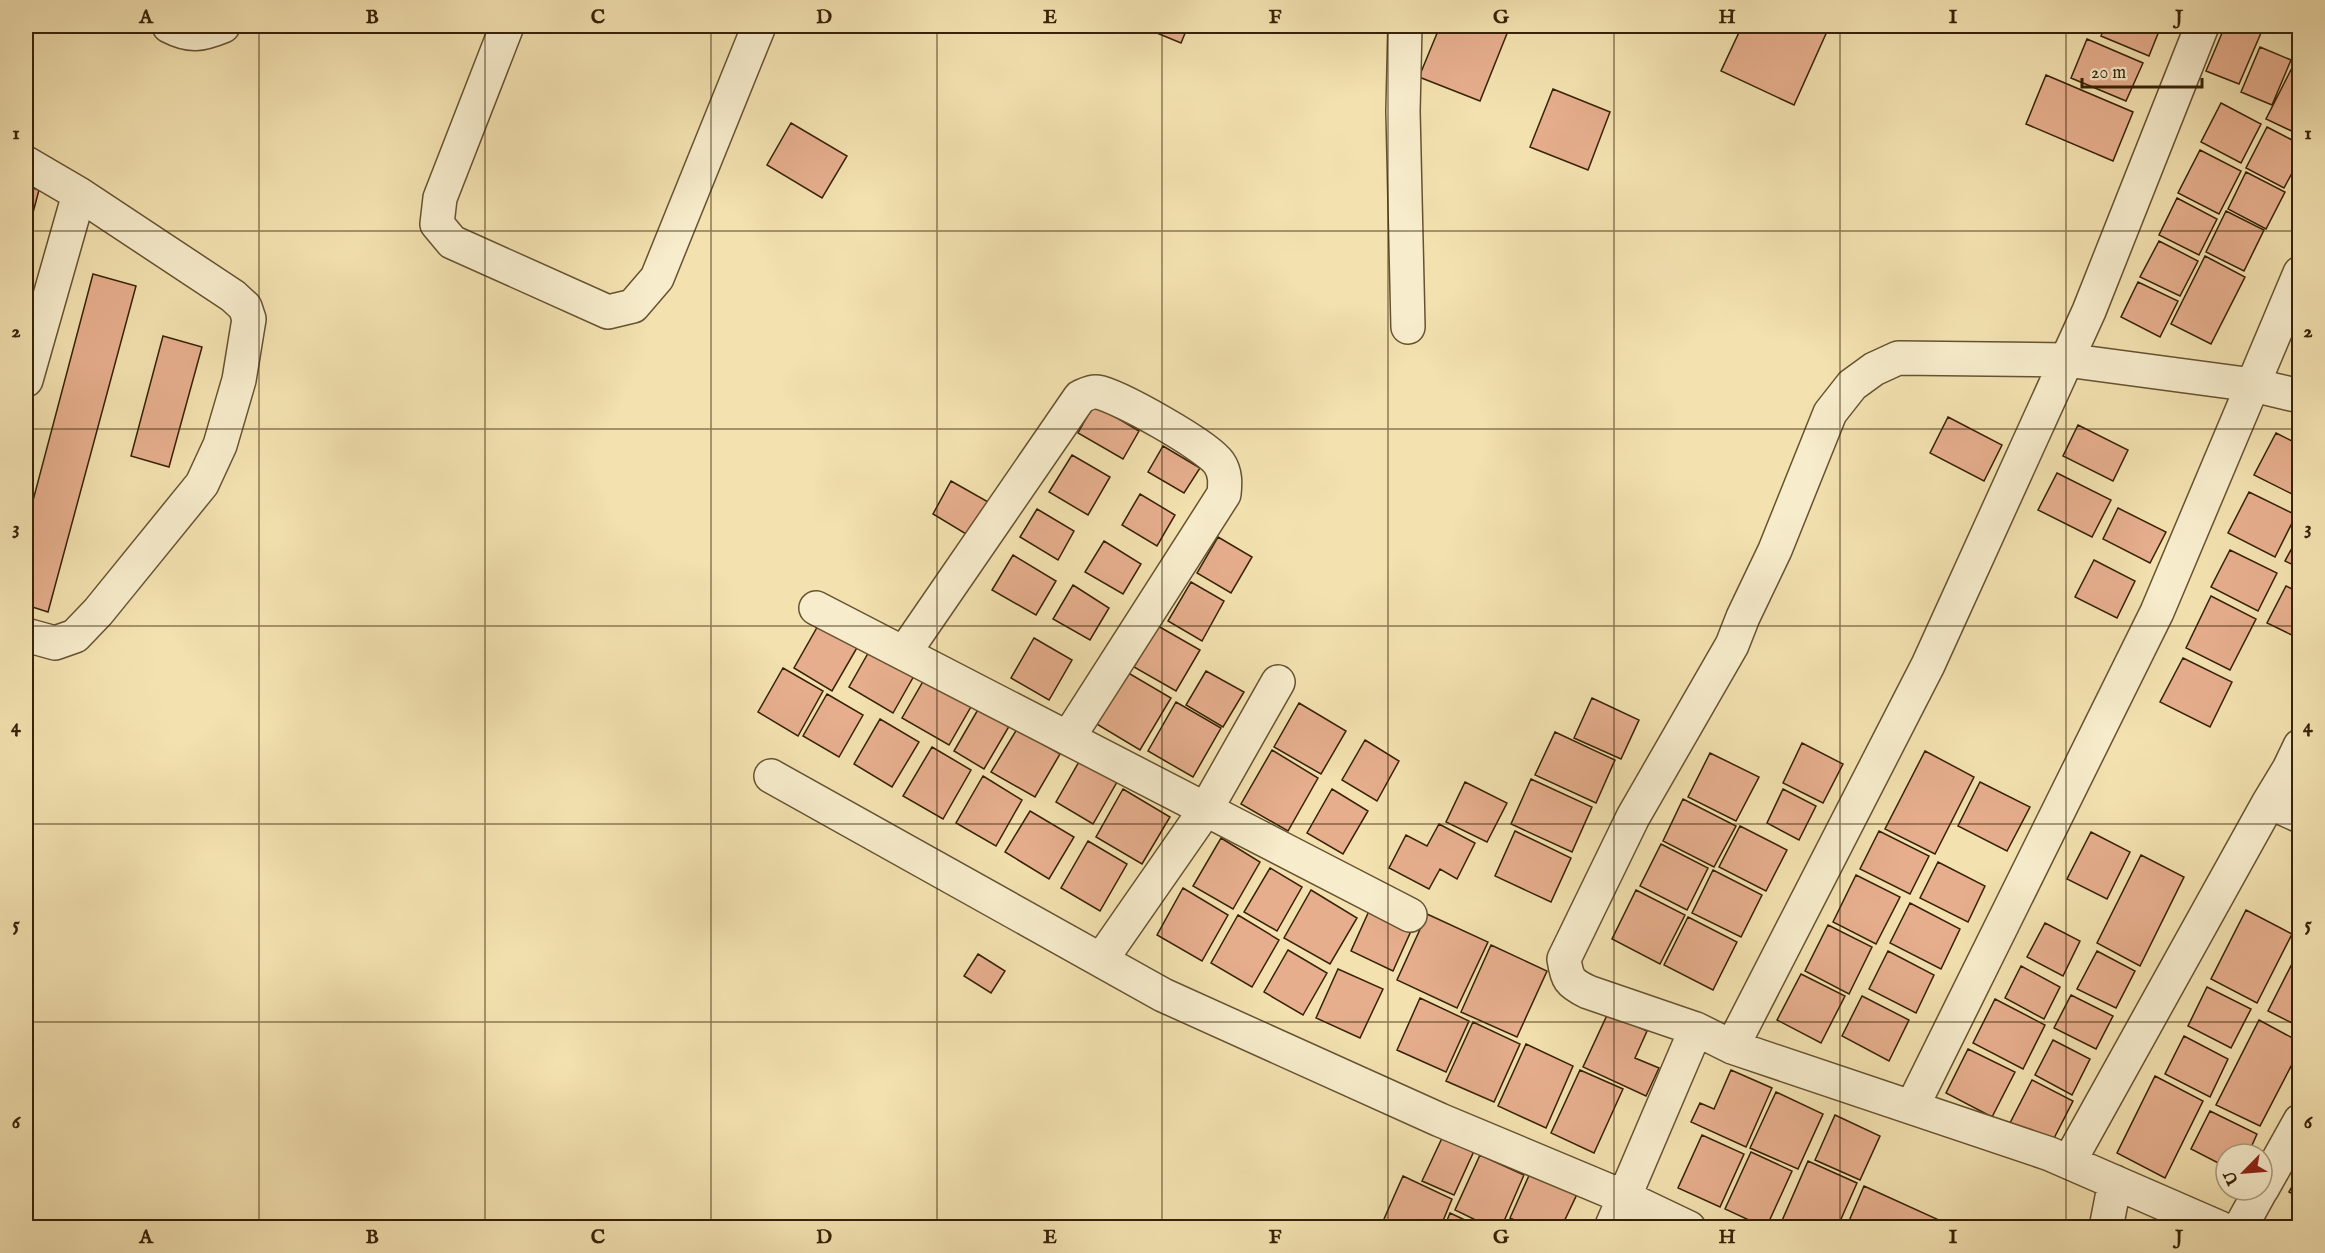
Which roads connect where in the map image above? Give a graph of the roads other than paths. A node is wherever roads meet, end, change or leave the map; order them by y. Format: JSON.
{"nodes":[{"id":1,"x":169,"y":26,"type":"edge"},
{"id":2,"x":223,"y":26,"type":"edge"},
{"id":3,"x":507,"y":26,"type":"edge"},
{"id":4,"x":759,"y":26,"type":"edge"},
{"id":5,"x":1405,"y":26,"type":"edge"},
{"id":6,"x":2202,"y":26,"type":"edge"},
{"id":7,"x":26,"y":164,"type":"edge"},
{"id":8,"x":79,"y":194,"type":"junction"},
{"id":9,"x":2300,"y":273,"type":"edge"},
{"id":10,"x":1408,"y":327,"type":"dead end"},
{"id":11,"x":2066,"y":360,"type":"junction"},
{"id":12,"x":26,"y":380,"type":"edge"},
{"id":13,"x":2253,"y":385,"type":"junction"},
{"id":14,"x":2300,"y":396,"type":"edge"},
{"id":15,"x":816,"y":608,"type":"dead end"},
{"id":16,"x":26,"y":635,"type":"edge"},
{"id":17,"x":904,"y":653,"type":"junction"},
{"id":18,"x":1278,"y":682,"type":"dead end"},
{"id":19,"x":1068,"y":738,"type":"junction"},
{"id":20,"x":2294,"y":757,"type":"edge"},
{"id":21,"x":771,"y":776,"type":"dead end"},
{"id":22,"x":2269,"y":802,"type":"junction"},
{"id":23,"x":1206,"y":809,"type":"junction"},
{"id":24,"x":2300,"y":816,"type":"edge"},
{"id":25,"x":1410,"y":915,"type":"dead end"},
{"id":26,"x":1101,"y":960,"type":"junction"},
{"id":27,"x":1696,"y":1029,"type":"junction"},
{"id":28,"x":1732,"y":1047,"type":"junction"},
{"id":29,"x":1912,"y":1107,"type":"junction"},
{"id":30,"x":2300,"y":1121,"type":"edge"},
{"id":31,"x":2069,"y":1162,"type":"junction"},
{"id":32,"x":2274,"y":1168,"type":"edge"},
{"id":33,"x":2115,"y":1182,"type":"junction"},
{"id":34,"x":1624,"y":1197,"type":"junction"},
{"id":35,"x":2254,"y":1202,"type":"edge"},
{"id":36,"x":1611,"y":1227,"type":"edge"},
{"id":37,"x":1689,"y":1227,"type":"edge"},
{"id":38,"x":2106,"y":1227,"type":"edge"},
{"id":39,"x":2220,"y":1227,"type":"edge"},
{"id":40,"x":2240,"y":1227,"type":"edge"}],
"edges":[{"from":1,"to":2,"type":"street"},
{"from":3,"to":4,"type":"street"},
{"from":5,"to":10,"type":"street"},
{"from":6,"to":11,"type":"street"},
{"from":7,"to":8,"type":"street"},
{"from":8,"to":12,"type":"street"},
{"from":8,"to":16,"type":"street"},
{"from":9,"to":13,"type":"street"},
{"from":11,"to":13,"type":"street"},
{"from":11,"to":27,"type":"street"},
{"from":11,"to":28,"type":"street"},
{"from":13,"to":14,"type":"street"},
{"from":13,"to":29,"type":"street"},
{"from":15,"to":17,"type":"street"},
{"from":17,"to":19,"type":"street"},
{"from":17,"to":19,"type":"street"},
{"from":18,"to":23,"type":"street"},
{"from":19,"to":23,"type":"street"},
{"from":20,"to":22,"type":"street"},
{"from":21,"to":26,"type":"street"},
{"from":22,"to":24,"type":"street"},
{"from":22,"to":31,"type":"street"},
{"from":23,"to":25,"type":"street"},
{"from":23,"to":26,"type":"street"},
{"from":26,"to":34,"type":"street"},
{"from":27,"to":28,"type":"street"},
{"from":27,"to":34,"type":"street"},
{"from":28,"to":29,"type":"street"},
{"from":29,"to":31,"type":"street"},
{"from":30,"to":32,"type":"street"},
{"from":31,"to":33,"type":"street"},
{"from":33,"to":38,"type":"street"},
{"from":33,"to":39,"type":"street"},
{"from":34,"to":36,"type":"street"},
{"from":34,"to":37,"type":"street"},
{"from":35,"to":40,"type":"street"}]}
